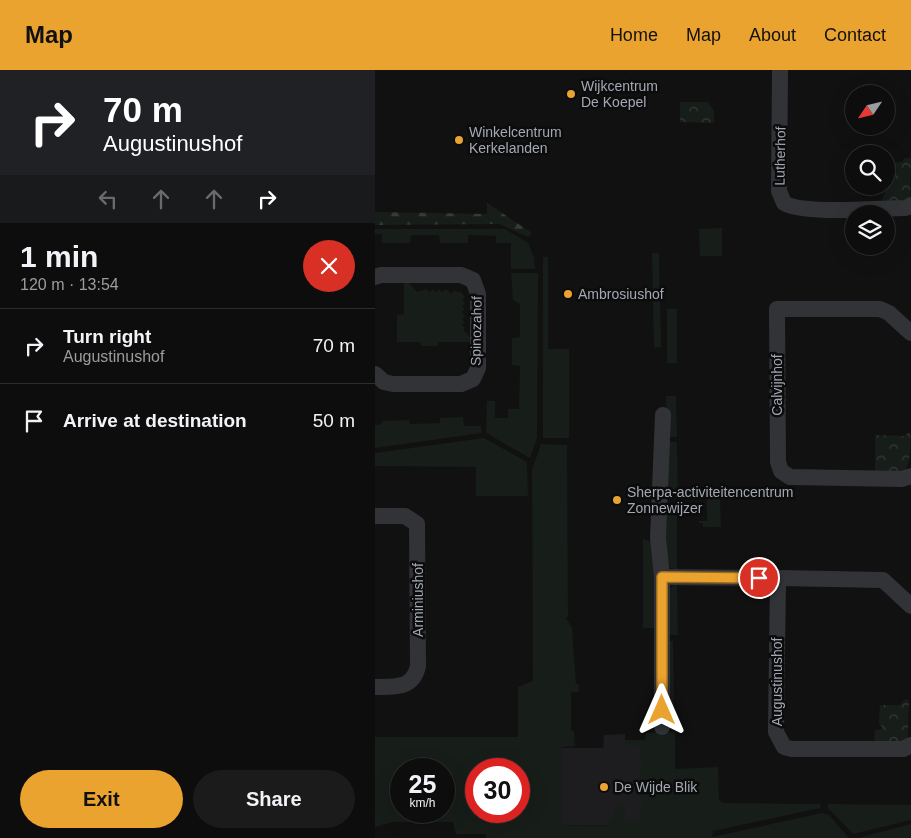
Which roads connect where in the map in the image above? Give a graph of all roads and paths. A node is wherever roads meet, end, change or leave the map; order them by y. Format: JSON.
{"nodes":[{"id":1,"x":781,"y":70,"type":"edge"},
{"id":2,"x":911,"y":205,"type":"edge"},
{"id":3,"x":375,"y":277,"type":"edge"},
{"id":4,"x":911,"y":333,"type":"edge"},
{"id":5,"x":375,"y":374,"type":"edge"},
{"id":6,"x":663,"y":415,"type":"dead end"},
{"id":7,"x":911,"y":476,"type":"edge"},
{"id":8,"x":375,"y":516,"type":"edge"},
{"id":9,"x":662,"y":577,"type":"junction"},
{"id":10,"x":778,"y":578,"type":"junction"},
{"id":11,"x":911,"y":606,"type":"edge"},
{"id":12,"x":375,"y":687,"type":"edge"},
{"id":13,"x":662,"y":727,"type":"dead end"},
{"id":14,"x":911,"y":745,"type":"edge"}],
"edges":[{"from":1,"to":2,"type":"street","name":"Lutherhof"},
{"from":3,"to":5,"type":"street","name":"Spinozahof"},
{"from":4,"to":7,"type":"street","name":"Calvijnhof"},
{"from":6,"to":9,"type":"street"},
{"from":8,"to":12,"type":"street","name":"Arminiushof"},
{"from":9,"to":10,"type":"street"},
{"from":9,"to":13,"type":"street"},
{"from":10,"to":11,"type":"street"},
{"from":10,"to":14,"type":"street","name":"Augustinushof"}]}
